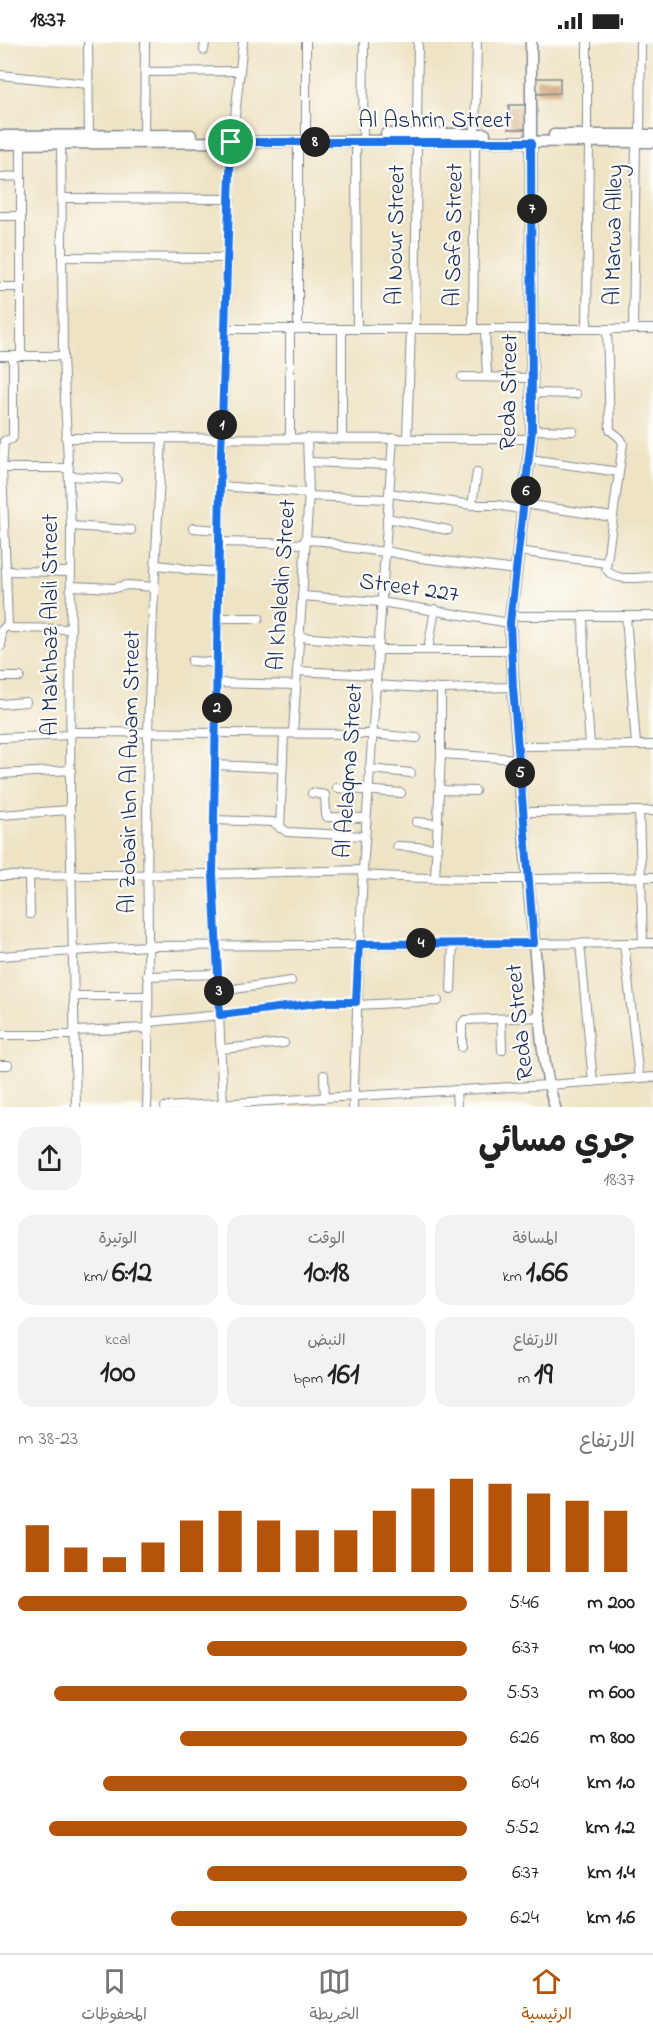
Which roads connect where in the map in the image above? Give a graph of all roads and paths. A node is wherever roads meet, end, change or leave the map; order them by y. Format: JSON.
{"nodes":[{"id":1,"x":88,"y":42,"type":"edge"},
{"id":2,"x":145,"y":42,"type":"edge"},
{"id":3,"x":243,"y":42,"type":"edge"},
{"id":4,"x":306,"y":42,"type":"edge"},
{"id":5,"x":364,"y":42,"type":"edge"},
{"id":6,"x":418,"y":42,"type":"edge"},
{"id":7,"x":477,"y":42,"type":"edge"},
{"id":8,"x":531,"y":42,"type":"edge"},
{"id":9,"x":586,"y":42,"type":"edge"},
{"id":10,"x":641,"y":42,"type":"edge"},
{"id":11,"x":240,"y":71,"type":"junction"},
{"id":12,"x":145,"y":72,"type":"junction"},
{"id":13,"x":0,"y":75,"type":"edge"},
{"id":14,"x":88,"y":84,"type":"junction"},
{"id":15,"x":144,"y":135,"type":"junction"},
{"id":16,"x":653,"y":135,"type":"edge"},
{"id":17,"x":0,"y":136,"type":"edge"},
{"id":18,"x":89,"y":136,"type":"junction"},
{"id":19,"x":302,"y":138,"type":"junction"},
{"id":20,"x":360,"y":138,"type":"junction"},
{"id":21,"x":417,"y":138,"type":"junction"},
{"id":22,"x":475,"y":138,"type":"junction"},
{"id":23,"x":531,"y":138,"type":"junction"},
{"id":24,"x":588,"y":138,"type":"junction"},
{"id":25,"x":232,"y":139,"type":"junction"},
{"id":26,"x":638,"y":139,"type":"junction"},
{"id":27,"x":653,"y":142,"type":"edge"},
{"id":28,"x":0,"y":144,"type":"edge"},
{"id":29,"x":21,"y":144,"type":"junction"},
{"id":30,"x":61,"y":144,"type":"junction"},
{"id":31,"x":21,"y":176,"type":"junction"},
{"id":32,"x":0,"y":177,"type":"edge"},
{"id":33,"x":62,"y":198,"type":"junction"},
{"id":34,"x":230,"y":199,"type":"junction"},
{"id":35,"x":0,"y":216,"type":"edge"},
{"id":36,"x":21,"y":216,"type":"junction"},
{"id":37,"x":62,"y":257,"type":"junction"},
{"id":38,"x":228,"y":258,"type":"junction"},
{"id":39,"x":0,"y":286,"type":"edge"},
{"id":40,"x":21,"y":286,"type":"junction"},
{"id":41,"x":633,"y":328,"type":"junction"},
{"id":42,"x":653,"y":328,"type":"edge"},
{"id":43,"x":226,"y":329,"type":"junction"},
{"id":44,"x":294,"y":329,"type":"junction"},
{"id":45,"x":342,"y":329,"type":"junction"},
{"id":46,"x":357,"y":329,"type":"junction"},
{"id":47,"x":413,"y":329,"type":"junction"},
{"id":48,"x":473,"y":329,"type":"junction"},
{"id":49,"x":485,"y":329,"type":"junction"},
{"id":50,"x":533,"y":329,"type":"junction"},
{"id":51,"x":587,"y":329,"type":"junction"},
{"id":52,"x":607,"y":329,"type":"junction"},
{"id":53,"x":0,"y":356,"type":"edge"},
{"id":54,"x":17,"y":356,"type":"junction"},
{"id":55,"x":63,"y":356,"type":"junction"},
{"id":56,"x":462,"y":377,"type":"dead end"},
{"id":57,"x":487,"y":377,"type":"junction"},
{"id":58,"x":532,"y":378,"type":"junction"},
{"id":59,"x":532,"y":393,"type":"junction"},
{"id":60,"x":576,"y":394,"type":"dead end"},
{"id":61,"x":573,"y":431,"type":"dead end"},
{"id":62,"x":532,"y":434,"type":"junction"},
{"id":63,"x":66,"y":438,"type":"junction"},
{"id":64,"x":162,"y":438,"type":"junction"},
{"id":65,"x":222,"y":438,"type":"junction"},
{"id":66,"x":290,"y":438,"type":"junction"},
{"id":67,"x":307,"y":438,"type":"junction"},
{"id":68,"x":342,"y":438,"type":"junction"},
{"id":69,"x":393,"y":438,"type":"junction"},
{"id":70,"x":407,"y":438,"type":"junction"},
{"id":71,"x":530,"y":459,"type":"junction"},
{"id":72,"x":308,"y":462,"type":"junction"},
{"id":73,"x":391,"y":465,"type":"junction"},
{"id":74,"x":1,"y":468,"type":"edge"},
{"id":75,"x":70,"y":472,"type":"junction"},
{"id":76,"x":477,"y":472,"type":"dead end"},
{"id":77,"x":619,"y":472,"type":"junction"},
{"id":78,"x":117,"y":479,"type":"dead end"},
{"id":79,"x":220,"y":486,"type":"junction"},
{"id":80,"x":308,"y":494,"type":"junction"},
{"id":81,"x":389,"y":496,"type":"junction"},
{"id":82,"x":472,"y":505,"type":"junction"},
{"id":83,"x":524,"y":507,"type":"junction"},
{"id":84,"x":387,"y":518,"type":"junction"},
{"id":85,"x":612,"y":518,"type":"junction"},
{"id":86,"x":71,"y":526,"type":"junction"},
{"id":87,"x":193,"y":528,"type":"dead end"},
{"id":88,"x":131,"y":530,"type":"dead end"},
{"id":89,"x":220,"y":530,"type":"junction"},
{"id":90,"x":448,"y":530,"type":"dead end"},
{"id":91,"x":219,"y":542,"type":"junction"},
{"id":92,"x":305,"y":542,"type":"junction"},
{"id":93,"x":518,"y":551,"type":"junction"},
{"id":94,"x":385,"y":552,"type":"junction"},
{"id":95,"x":606,"y":563,"type":"junction"},
{"id":96,"x":156,"y":566,"type":"junction"},
{"id":97,"x":516,"y":570,"type":"junction"},
{"id":98,"x":6,"y":571,"type":"junction"},
{"id":99,"x":71,"y":572,"type":"junction"},
{"id":100,"x":219,"y":572,"type":"junction"},
{"id":101,"x":653,"y":577,"type":"edge"},
{"id":102,"x":71,"y":586,"type":"junction"},
{"id":103,"x":155,"y":587,"type":"junction"},
{"id":104,"x":302,"y":596,"type":"junction"},
{"id":105,"x":3,"y":599,"type":"edge"},
{"id":106,"x":381,"y":602,"type":"junction"},
{"id":107,"x":435,"y":609,"type":"junction"},
{"id":108,"x":582,"y":616,"type":"junction"},
{"id":109,"x":626,"y":616,"type":"junction"},
{"id":110,"x":653,"y":616,"type":"edge"},
{"id":111,"x":219,"y":618,"type":"junction"},
{"id":112,"x":259,"y":618,"type":"dead end"},
{"id":113,"x":511,"y":620,"type":"junction"},
{"id":114,"x":8,"y":624,"type":"junction"},
{"id":115,"x":71,"y":629,"type":"junction"},
{"id":116,"x":299,"y":638,"type":"junction"},
{"id":117,"x":1,"y":646,"type":"edge"},
{"id":118,"x":377,"y":647,"type":"junction"},
{"id":119,"x":428,"y":650,"type":"junction"},
{"id":120,"x":511,"y":650,"type":"junction"},
{"id":121,"x":192,"y":662,"type":"dead end"},
{"id":122,"x":218,"y":663,"type":"junction"},
{"id":123,"x":297,"y":671,"type":"junction"},
{"id":124,"x":0,"y":677,"type":"edge"},
{"id":125,"x":20,"y":677,"type":"dead end"},
{"id":126,"x":375,"y":680,"type":"junction"},
{"id":127,"x":218,"y":683,"type":"junction"},
{"id":128,"x":296,"y":685,"type":"junction"},
{"id":129,"x":513,"y":687,"type":"junction"},
{"id":130,"x":441,"y":689,"type":"junction"},
{"id":131,"x":26,"y":702,"type":"dead end"},
{"id":132,"x":0,"y":704,"type":"edge"},
{"id":133,"x":71,"y":733,"type":"junction"},
{"id":134,"x":148,"y":734,"type":"junction"},
{"id":135,"x":217,"y":734,"type":"junction"},
{"id":136,"x":288,"y":734,"type":"junction"},
{"id":137,"x":371,"y":734,"type":"junction"},
{"id":138,"x":0,"y":738,"type":"edge"},
{"id":139,"x":417,"y":738,"type":"dead end"},
{"id":140,"x":636,"y":745,"type":"junction"},
{"id":141,"x":653,"y":745,"type":"edge"},
{"id":142,"x":518,"y":746,"type":"junction"},
{"id":143,"x":590,"y":746,"type":"junction"},
{"id":144,"x":441,"y":754,"type":"junction"},
{"id":145,"x":519,"y":759,"type":"junction"},
{"id":146,"x":216,"y":765,"type":"junction"},
{"id":147,"x":282,"y":768,"type":"junction"},
{"id":148,"x":369,"y":769,"type":"junction"},
{"id":149,"x":71,"y":770,"type":"junction"},
{"id":150,"x":411,"y":773,"type":"dead end"},
{"id":151,"x":0,"y":774,"type":"edge"},
{"id":152,"x":337,"y":788,"type":"dead end"},
{"id":153,"x":368,"y":790,"type":"junction"},
{"id":154,"x":440,"y":790,"type":"junction"},
{"id":155,"x":475,"y":791,"type":"dead end"},
{"id":156,"x":312,"y":793,"type":"dead end"},
{"id":157,"x":401,"y":793,"type":"dead end"},
{"id":158,"x":70,"y":810,"type":"junction"},
{"id":159,"x":639,"y":811,"type":"junction"},
{"id":160,"x":653,"y":811,"type":"edge"},
{"id":161,"x":523,"y":813,"type":"junction"},
{"id":162,"x":0,"y":815,"type":"edge"},
{"id":163,"x":366,"y":818,"type":"junction"},
{"id":164,"x":215,"y":820,"type":"junction"},
{"id":165,"x":416,"y":822,"type":"dead end"},
{"id":166,"x":438,"y":824,"type":"junction"},
{"id":167,"x":280,"y":828,"type":"junction"},
{"id":168,"x":365,"y":837,"type":"junction"},
{"id":169,"x":397,"y":846,"type":"dead end"},
{"id":170,"x":437,"y":848,"type":"junction"},
{"id":171,"x":362,"y":873,"type":"junction"},
{"id":172,"x":213,"y":874,"type":"junction"},
{"id":173,"x":147,"y":875,"type":"junction"},
{"id":174,"x":0,"y":876,"type":"edge"},
{"id":175,"x":29,"y":876,"type":"junction"},
{"id":176,"x":72,"y":876,"type":"junction"},
{"id":177,"x":641,"y":878,"type":"junction"},
{"id":178,"x":653,"y":878,"type":"edge"},
{"id":179,"x":435,"y":879,"type":"junction"},
{"id":180,"x":528,"y":880,"type":"junction"},
{"id":181,"x":30,"y":914,"type":"dead end"},
{"id":182,"x":453,"y":943,"type":"junction"},
{"id":183,"x":534,"y":943,"type":"junction"},
{"id":184,"x":580,"y":943,"type":"junction"},
{"id":185,"x":624,"y":943,"type":"junction"},
{"id":186,"x":643,"y":943,"type":"junction"},
{"id":187,"x":653,"y":943,"type":"edge"},
{"id":188,"x":359,"y":944,"type":"junction"},
{"id":189,"x":147,"y":945,"type":"junction"},
{"id":190,"x":216,"y":945,"type":"junction"},
{"id":191,"x":73,"y":951,"type":"junction"},
{"id":192,"x":0,"y":956,"type":"edge"},
{"id":193,"x":218,"y":974,"type":"junction"},
{"id":194,"x":147,"y":976,"type":"junction"},
{"id":195,"x":291,"y":981,"type":"dead end"},
{"id":196,"x":451,"y":989,"type":"dead end"},
{"id":197,"x":219,"y":992,"type":"junction"},
{"id":198,"x":73,"y":996,"type":"junction"},
{"id":199,"x":148,"y":996,"type":"junction"},
{"id":200,"x":438,"y":1001,"type":"dead end"},
{"id":201,"x":356,"y":1004,"type":"junction"},
{"id":202,"x":220,"y":1015,"type":"junction"},
{"id":203,"x":540,"y":1017,"type":"junction"},
{"id":204,"x":501,"y":1018,"type":"junction"},
{"id":205,"x":149,"y":1025,"type":"junction"},
{"id":206,"x":74,"y":1033,"type":"junction"},
{"id":207,"x":0,"y":1035,"type":"edge"},
{"id":208,"x":284,"y":1043,"type":"dead end"},
{"id":209,"x":462,"y":1047,"type":"dead end"},
{"id":210,"x":221,"y":1049,"type":"junction"},
{"id":211,"x":502,"y":1050,"type":"dead end"},
{"id":212,"x":324,"y":1075,"type":"dead end"},
{"id":213,"x":653,"y":1077,"type":"edge"},
{"id":214,"x":639,"y":1078,"type":"junction"},
{"id":215,"x":593,"y":1082,"type":"junction"},
{"id":216,"x":548,"y":1085,"type":"junction"},
{"id":217,"x":456,"y":1090,"type":"junction"},
{"id":218,"x":353,"y":1096,"type":"junction"},
{"id":219,"x":325,"y":1098,"type":"junction"},
{"id":220,"x":223,"y":1105,"type":"edge"},
{"id":221,"x":76,"y":1107,"type":"edge"},
{"id":222,"x":147,"y":1107,"type":"edge"},
{"id":223,"x":165,"y":1107,"type":"edge"},
{"id":224,"x":353,"y":1107,"type":"edge"},
{"id":225,"x":457,"y":1107,"type":"edge"},
{"id":226,"x":555,"y":1107,"type":"edge"}],
"edges":[{"from":1,"to":14,"type":"street"},
{"from":2,"to":12,"type":"street"},
{"from":3,"to":11,"type":"street"},
{"from":4,"to":19,"type":"street"},
{"from":5,"to":20,"type":"street"},
{"from":6,"to":21,"type":"street","name":"Al Nour Street"},
{"from":7,"to":22,"type":"street","name":"Al Safa Street"},
{"from":8,"to":23,"type":"street","name":"Reda Street"},
{"from":9,"to":24,"type":"street"},
{"from":10,"to":26,"type":"street","name":"Al Marwa Alley"},
{"from":11,"to":12,"type":"street"},
{"from":11,"to":25,"type":"street"},
{"from":12,"to":15,"type":"street"},
{"from":13,"to":14,"type":"street"},
{"from":14,"to":18,"type":"street"},
{"from":15,"to":18,"type":"street","name":"Al Ashrin Street"},
{"from":15,"to":25,"type":"street","name":"Al Ashrin Street"},
{"from":16,"to":26,"type":"street","name":"Al Ashrin Street"},
{"from":17,"to":18,"type":"street","name":"Al Ashrin Street"},
{"from":19,"to":20,"type":"street","name":"Al Ashrin Street"},
{"from":19,"to":25,"type":"street","name":"Al Ashrin Street"},
{"from":19,"to":44,"type":"street"},
{"from":20,"to":21,"type":"street","name":"Al Ashrin Street"},
{"from":20,"to":46,"type":"street"},
{"from":21,"to":22,"type":"street","name":"Al Ashrin Street"},
{"from":21,"to":47,"type":"street","name":"Al Nour Street"},
{"from":22,"to":23,"type":"street","name":"Al Ashrin Street"},
{"from":22,"to":48,"type":"street","name":"Al Safa Street"},
{"from":23,"to":24,"type":"street","name":"Al Ashrin Street"},
{"from":23,"to":50,"type":"street","name":"Reda Street"},
{"from":24,"to":26,"type":"street","name":"Al Ashrin Street"},
{"from":24,"to":51,"type":"street"},
{"from":25,"to":30,"type":"street","name":"Al Ashrin Street"},
{"from":25,"to":34,"type":"street"},
{"from":26,"to":27,"type":"street","name":"Al Ashrin Street"},
{"from":26,"to":41,"type":"street","name":"Al Marwa Alley"},
{"from":28,"to":29,"type":"street","name":"Al Ashrin Street"},
{"from":29,"to":30,"type":"street","name":"Al Ashrin Street"},
{"from":29,"to":31,"type":"street"},
{"from":30,"to":33,"type":"street","name":"Al Makhbaz Alali Street"},
{"from":31,"to":32,"type":"street"},
{"from":31,"to":36,"type":"street"},
{"from":33,"to":34,"type":"street"},
{"from":33,"to":37,"type":"street","name":"Al Makhbaz Alali Street"},
{"from":34,"to":38,"type":"street"},
{"from":35,"to":36,"type":"street"},
{"from":36,"to":40,"type":"street"},
{"from":37,"to":38,"type":"street"},
{"from":37,"to":55,"type":"street","name":"Al Makhbaz Alali Street"},
{"from":38,"to":43,"type":"street"},
{"from":39,"to":40,"type":"street"},
{"from":40,"to":54,"type":"street"},
{"from":41,"to":42,"type":"street"},
{"from":41,"to":52,"type":"street"},
{"from":43,"to":44,"type":"street"},
{"from":43,"to":65,"type":"street"},
{"from":44,"to":45,"type":"street"},
{"from":44,"to":66,"type":"street"},
{"from":45,"to":46,"type":"street"},
{"from":45,"to":68,"type":"street"},
{"from":46,"to":47,"type":"street"},
{"from":47,"to":48,"type":"street"},
{"from":47,"to":70,"type":"street","name":"Al Nour Street"},
{"from":48,"to":49,"type":"street"},
{"from":49,"to":50,"type":"street"},
{"from":49,"to":57,"type":"street"},
{"from":50,"to":51,"type":"street"},
{"from":50,"to":58,"type":"street","name":"Reda Street"},
{"from":51,"to":52,"type":"street"},
{"from":52,"to":77,"type":"street"},
{"from":53,"to":54,"type":"street"},
{"from":54,"to":55,"type":"street"},
{"from":54,"to":74,"type":"street"},
{"from":55,"to":63,"type":"street","name":"Al Makhbaz Alali Street"},
{"from":56,"to":57,"type":"street"},
{"from":57,"to":58,"type":"street"},
{"from":58,"to":59,"type":"street","name":"Reda Street"},
{"from":59,"to":60,"type":"street"},
{"from":59,"to":62,"type":"street","name":"Reda Street"},
{"from":61,"to":62,"type":"street"},
{"from":62,"to":70,"type":"street"},
{"from":62,"to":71,"type":"street","name":"Reda Street"},
{"from":63,"to":64,"type":"street"},
{"from":63,"to":75,"type":"street","name":"Al Makhbaz Alali Street"},
{"from":64,"to":65,"type":"street"},
{"from":64,"to":96,"type":"street","name":"Al Zobair Ibn Al Awam Street"},
{"from":65,"to":66,"type":"street"},
{"from":65,"to":79,"type":"street"},
{"from":66,"to":67,"type":"street"},
{"from":67,"to":68,"type":"street"},
{"from":67,"to":72,"type":"street","name":"Al Khaledin Street"},
{"from":68,"to":69,"type":"street"},
{"from":69,"to":70,"type":"street"},
{"from":69,"to":73,"type":"street","name":"Al Aelaqma Street"},
{"from":71,"to":77,"type":"street"},
{"from":71,"to":83,"type":"street","name":"Reda Street"},
{"from":72,"to":73,"type":"street"},
{"from":72,"to":80,"type":"street","name":"Al Khaledin Street"},
{"from":73,"to":81,"type":"street","name":"Al Aelaqma Street"},
{"from":74,"to":75,"type":"street"},
{"from":74,"to":98,"type":"street"},
{"from":75,"to":78,"type":"street"},
{"from":75,"to":86,"type":"street","name":"Al Makhbaz Alali Street"},
{"from":76,"to":82,"type":"street"},
{"from":77,"to":85,"type":"street"},
{"from":79,"to":80,"type":"street"},
{"from":79,"to":89,"type":"street"},
{"from":80,"to":81,"type":"street"},
{"from":80,"to":92,"type":"street","name":"Al Khaledin Street"},
{"from":81,"to":82,"type":"street"},
{"from":81,"to":84,"type":"street","name":"Al Aelaqma Street"},
{"from":82,"to":83,"type":"street"},
{"from":83,"to":85,"type":"street"},
{"from":83,"to":93,"type":"street","name":"Reda Street"},
{"from":84,"to":90,"type":"street"},
{"from":84,"to":94,"type":"street","name":"Al Aelaqma Street"},
{"from":85,"to":95,"type":"street"},
{"from":86,"to":88,"type":"street"},
{"from":86,"to":99,"type":"street","name":"Al Makhbaz Alali Street"},
{"from":87,"to":89,"type":"street"},
{"from":89,"to":91,"type":"street"},
{"from":91,"to":92,"type":"street"},
{"from":91,"to":100,"type":"street"},
{"from":92,"to":94,"type":"street"},
{"from":92,"to":104,"type":"street","name":"Al Khaledin Street"},
{"from":93,"to":95,"type":"street"},
{"from":93,"to":97,"type":"street","name":"Reda Street"},
{"from":94,"to":97,"type":"street"},
{"from":94,"to":106,"type":"street","name":"Al Aelaqma Street"},
{"from":95,"to":101,"type":"street"},
{"from":96,"to":100,"type":"street"},
{"from":96,"to":103,"type":"street","name":"Al Zobair Ibn Al Awam Street"},
{"from":97,"to":113,"type":"street","name":"Reda Street"},
{"from":98,"to":99,"type":"street"},
{"from":98,"to":105,"type":"street"},
{"from":99,"to":102,"type":"street","name":"Al Makhbaz Alali Street"},
{"from":100,"to":111,"type":"street"},
{"from":102,"to":103,"type":"street"},
{"from":102,"to":115,"type":"street","name":"Al Makhbaz Alali Street"},
{"from":103,"to":134,"type":"street","name":"Al Zobair Ibn Al Awam Street"},
{"from":104,"to":106,"type":"street","name":"Street 227"},
{"from":104,"to":116,"type":"street","name":"Al Khaledin Street"},
{"from":105,"to":114,"type":"street"},
{"from":106,"to":107,"type":"street","name":"Street 227"},
{"from":106,"to":118,"type":"street","name":"Al Aelaqma Street"},
{"from":107,"to":113,"type":"street","name":"Street 227"},
{"from":107,"to":119,"type":"street"},
{"from":108,"to":109,"type":"street","name":"Street 227"},
{"from":108,"to":113,"type":"street","name":"Street 227"},
{"from":108,"to":143,"type":"street"},
{"from":109,"to":110,"type":"street","name":"Street 227"},
{"from":109,"to":140,"type":"street"},
{"from":111,"to":112,"type":"street"},
{"from":111,"to":122,"type":"street"},
{"from":113,"to":120,"type":"street","name":"Reda Street"},
{"from":114,"to":115,"type":"street"},
{"from":114,"to":117,"type":"street"},
{"from":115,"to":133,"type":"street","name":"Al Makhbaz Alali Street"},
{"from":116,"to":118,"type":"street"},
{"from":116,"to":123,"type":"street","name":"Al Khaledin Street"},
{"from":118,"to":119,"type":"street"},
{"from":118,"to":126,"type":"street","name":"Al Aelaqma Street"},
{"from":119,"to":120,"type":"street"},
{"from":120,"to":129,"type":"street","name":"Reda Street"},
{"from":121,"to":122,"type":"street"},
{"from":122,"to":127,"type":"street"},
{"from":123,"to":126,"type":"street"},
{"from":123,"to":128,"type":"street","name":"Al Khaledin Street"},
{"from":124,"to":125,"type":"street"},
{"from":126,"to":130,"type":"street"},
{"from":126,"to":137,"type":"street","name":"Al Aelaqma Street"},
{"from":127,"to":128,"type":"street"},
{"from":127,"to":135,"type":"street"},
{"from":128,"to":136,"type":"street","name":"Al Khaledin Street"},
{"from":129,"to":130,"type":"street"},
{"from":129,"to":142,"type":"street","name":"Reda Street"},
{"from":130,"to":144,"type":"street"},
{"from":131,"to":132,"type":"street"},
{"from":133,"to":134,"type":"street"},
{"from":133,"to":138,"type":"street"},
{"from":133,"to":149,"type":"street","name":"Al Makhbaz Alali Street"},
{"from":134,"to":135,"type":"street"},
{"from":134,"to":173,"type":"street","name":"Al Zobair Ibn Al Awam Street"},
{"from":135,"to":136,"type":"street"},
{"from":135,"to":146,"type":"street"},
{"from":136,"to":137,"type":"street"},
{"from":136,"to":147,"type":"street","name":"Al Khaledin Street"},
{"from":137,"to":139,"type":"street"},
{"from":137,"to":148,"type":"street","name":"Al Aelaqma Street"},
{"from":140,"to":141,"type":"street"},
{"from":140,"to":143,"type":"street"},
{"from":142,"to":143,"type":"street"},
{"from":142,"to":145,"type":"street","name":"Reda Street"},
{"from":144,"to":145,"type":"street"},
{"from":144,"to":154,"type":"street"},
{"from":145,"to":161,"type":"street","name":"Reda Street"},
{"from":146,"to":147,"type":"street"},
{"from":146,"to":164,"type":"street"},
{"from":147,"to":167,"type":"street","name":"Al Khaledin Street"},
{"from":148,"to":150,"type":"street"},
{"from":148,"to":153,"type":"street","name":"Al Aelaqma Street"},
{"from":149,"to":151,"type":"street"},
{"from":149,"to":158,"type":"street","name":"Al Makhbaz Alali Street"},
{"from":152,"to":153,"type":"street"},
{"from":153,"to":157,"type":"street"},
{"from":153,"to":163,"type":"street","name":"Al Aelaqma Street"},
{"from":154,"to":155,"type":"street"},
{"from":154,"to":166,"type":"street"},
{"from":156,"to":163,"type":"street"},
{"from":158,"to":162,"type":"street"},
{"from":158,"to":176,"type":"street","name":"Al Makhbaz Alali Street"},
{"from":159,"to":160,"type":"street"},
{"from":159,"to":161,"type":"street"},
{"from":159,"to":177,"type":"street"},
{"from":161,"to":180,"type":"street","name":"Reda Street"},
{"from":163,"to":168,"type":"street","name":"Al Aelaqma Street"},
{"from":164,"to":167,"type":"street"},
{"from":164,"to":172,"type":"street"},
{"from":165,"to":166,"type":"street"},
{"from":166,"to":170,"type":"street"},
{"from":167,"to":168,"type":"street"},
{"from":168,"to":171,"type":"street","name":"Al Aelaqma Street"},
{"from":169,"to":170,"type":"street"},
{"from":170,"to":179,"type":"street"},
{"from":171,"to":172,"type":"street"},
{"from":171,"to":179,"type":"street"},
{"from":171,"to":188,"type":"street","name":"Al Aelaqma Street"},
{"from":172,"to":173,"type":"street"},
{"from":172,"to":190,"type":"street"},
{"from":173,"to":176,"type":"street"},
{"from":173,"to":189,"type":"street","name":"Al Zobair Ibn Al Awam Street"},
{"from":174,"to":175,"type":"street"},
{"from":175,"to":176,"type":"street"},
{"from":175,"to":181,"type":"street"},
{"from":176,"to":191,"type":"street","name":"Al Makhbaz Alali Street"},
{"from":177,"to":178,"type":"street"},
{"from":177,"to":180,"type":"street"},
{"from":177,"to":186,"type":"street"},
{"from":179,"to":180,"type":"street"},
{"from":180,"to":183,"type":"street","name":"Reda Street"},
{"from":182,"to":183,"type":"street"},
{"from":182,"to":188,"type":"street"},
{"from":182,"to":196,"type":"street"},
{"from":183,"to":184,"type":"street"},
{"from":183,"to":203,"type":"street","name":"Reda Street"},
{"from":184,"to":185,"type":"street"},
{"from":184,"to":215,"type":"street"},
{"from":185,"to":186,"type":"street"},
{"from":185,"to":214,"type":"street"},
{"from":186,"to":187,"type":"street"},
{"from":188,"to":190,"type":"street"},
{"from":188,"to":201,"type":"street","name":"Al Aelaqma Street"},
{"from":189,"to":190,"type":"street"},
{"from":189,"to":191,"type":"street"},
{"from":189,"to":194,"type":"street","name":"Al Zobair Ibn Al Awam Street"},
{"from":190,"to":193,"type":"street"},
{"from":191,"to":192,"type":"street"},
{"from":191,"to":198,"type":"street","name":"Al Makhbaz Alali Street"},
{"from":193,"to":194,"type":"street"},
{"from":193,"to":197,"type":"street"},
{"from":194,"to":199,"type":"street","name":"Al Zobair Ibn Al Awam Street"},
{"from":195,"to":197,"type":"street"},
{"from":197,"to":202,"type":"street"},
{"from":198,"to":199,"type":"street"},
{"from":198,"to":206,"type":"street","name":"Al Makhbaz Alali Street"},
{"from":199,"to":205,"type":"street","name":"Al Zobair Ibn Al Awam Street"},
{"from":200,"to":201,"type":"street"},
{"from":201,"to":202,"type":"street"},
{"from":201,"to":218,"type":"street","name":"Al Aelaqma Street"},
{"from":202,"to":205,"type":"street"},
{"from":202,"to":210,"type":"street"},
{"from":203,"to":204,"type":"street"},
{"from":203,"to":216,"type":"street","name":"Reda Street"},
{"from":204,"to":209,"type":"street"},
{"from":204,"to":211,"type":"street"},
{"from":205,"to":206,"type":"street"},
{"from":205,"to":222,"type":"street","name":"Al Zobair Ibn Al Awam Street"},
{"from":206,"to":207,"type":"street"},
{"from":206,"to":221,"type":"street","name":"Al Makhbaz Alali Street"},
{"from":208,"to":210,"type":"street"},
{"from":210,"to":220,"type":"street"},
{"from":212,"to":219,"type":"street"},
{"from":213,"to":214,"type":"street"},
{"from":214,"to":215,"type":"street"},
{"from":215,"to":216,"type":"street"},
{"from":216,"to":217,"type":"street"},
{"from":216,"to":226,"type":"street","name":"Reda Street"},
{"from":217,"to":218,"type":"street"},
{"from":217,"to":225,"type":"street"},
{"from":218,"to":219,"type":"street"},
{"from":218,"to":224,"type":"street","name":"Al Aelaqma Street"},
{"from":219,"to":220,"type":"street"},
{"from":220,"to":223,"type":"street"}]}
